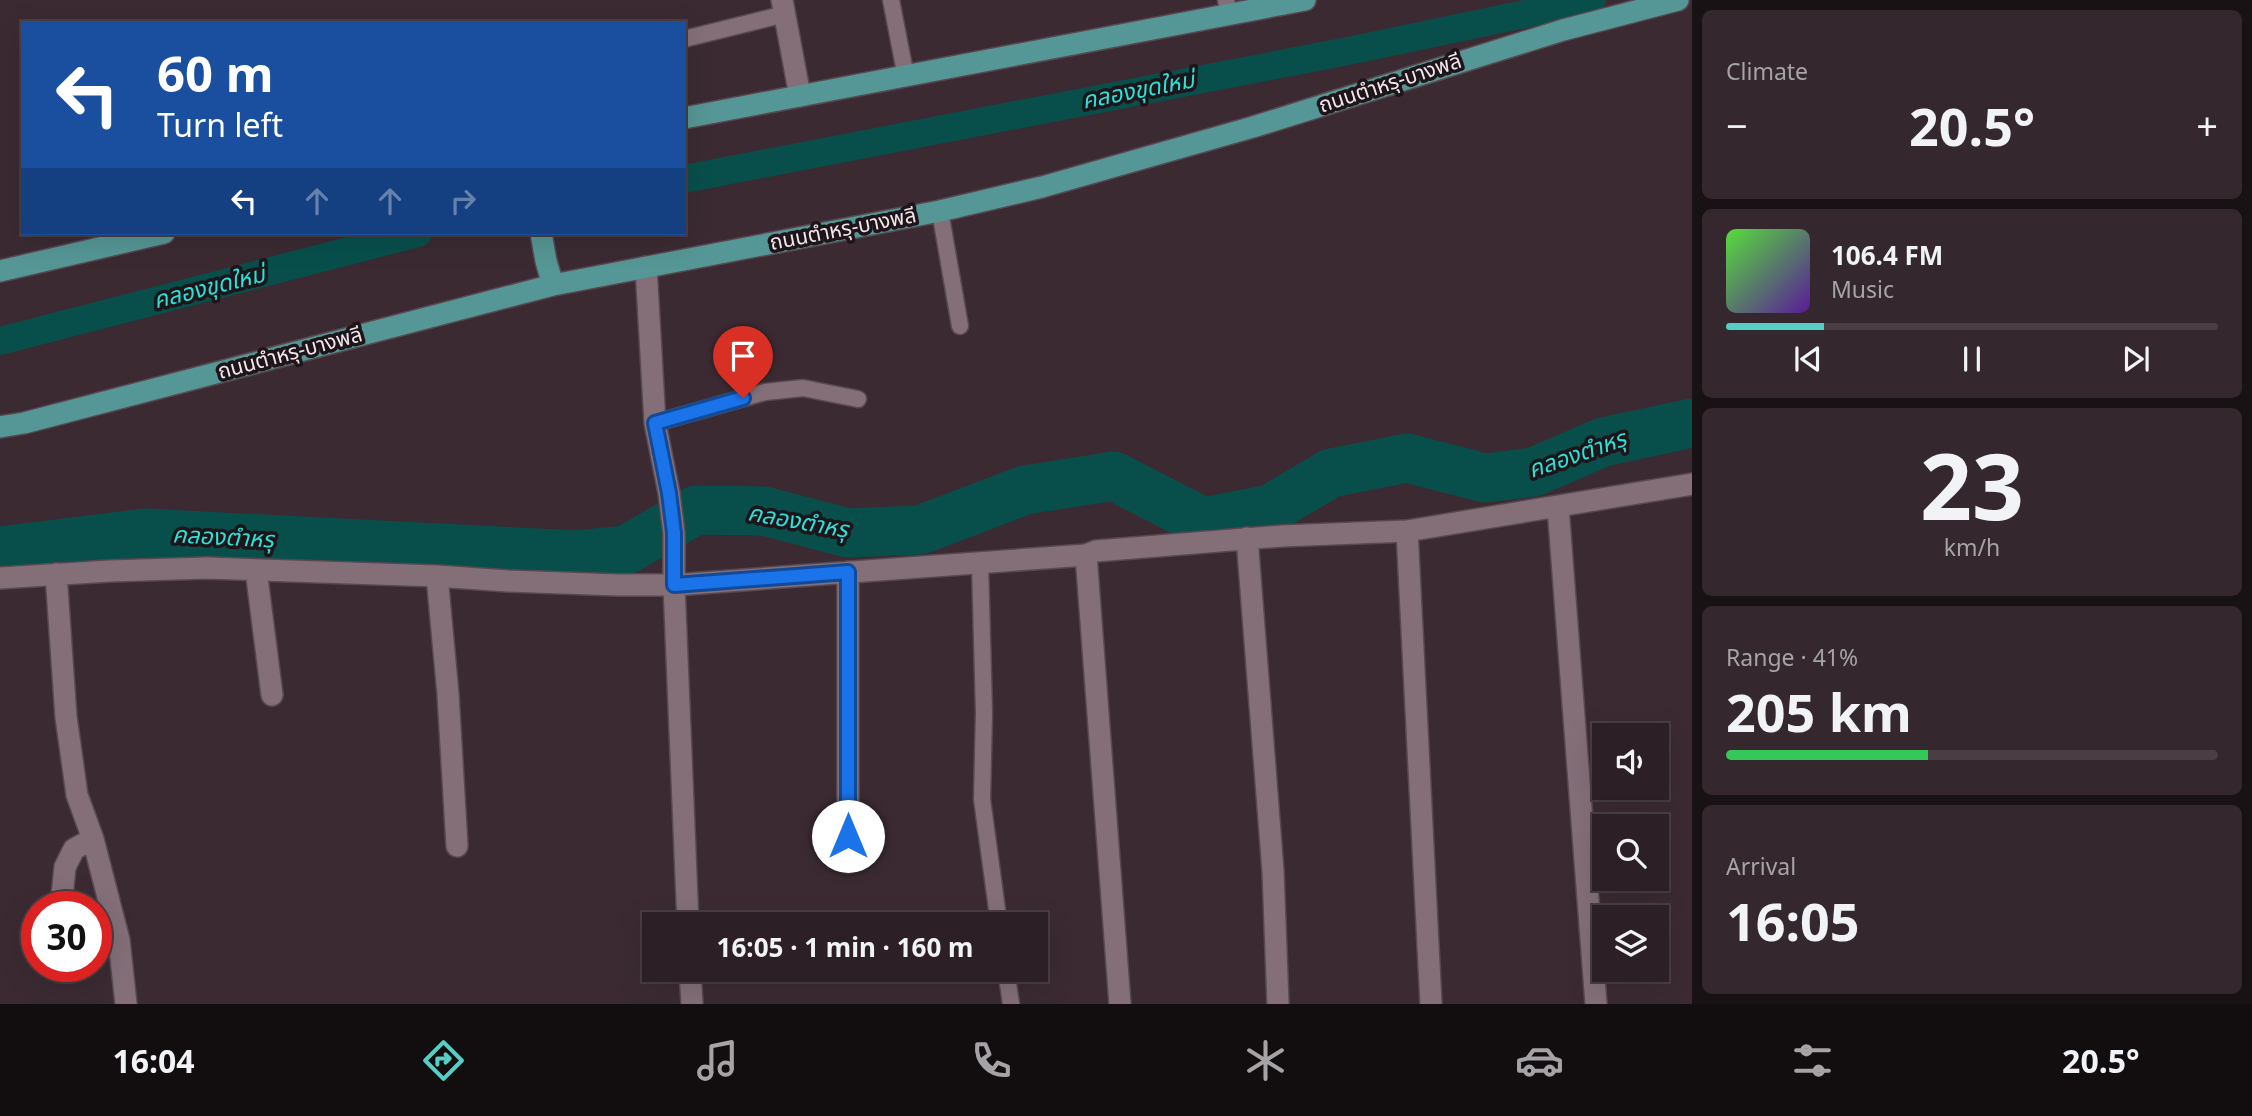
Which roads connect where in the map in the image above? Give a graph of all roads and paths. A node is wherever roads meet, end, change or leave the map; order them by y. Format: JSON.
{"nodes":[{"id":1,"x":891,"y":0,"type":"edge"},
{"id":2,"x":1305,"y":0,"type":"edge"},
{"id":3,"x":1678,"y":0,"type":"edge"},
{"id":4,"x":784,"y":7,"type":"edge"},
{"id":5,"x":1227,"y":7,"type":"edge"},
{"id":6,"x":686,"y":38,"type":"edge"},
{"id":7,"x":906,"y":77,"type":"junction"},
{"id":8,"x":800,"y":96,"type":"junction"},
{"id":9,"x":686,"y":118,"type":"edge"},
{"id":10,"x":940,"y":211,"type":"junction"},
{"id":11,"x":155,"y":235,"type":"edge"},
{"id":12,"x":541,"y":235,"type":"edge"},
{"id":13,"x":646,"y":267,"type":"junction"},
{"id":14,"x":0,"y":271,"type":"edge"},
{"id":15,"x":554,"y":285,"type":"junction"},
{"id":16,"x":960,"y":326,"type":"dead end"},
{"id":17,"x":858,"y":399,"type":"dead end"},
{"id":18,"x":655,"y":423,"type":"junction"},
{"id":19,"x":0,"y":427,"type":"edge"},
{"id":20,"x":1692,"y":484,"type":"edge"},
{"id":21,"x":1558,"y":507,"type":"junction"},
{"id":22,"x":1407,"y":531,"type":"junction"},
{"id":23,"x":1247,"y":538,"type":"junction"},
{"id":24,"x":1086,"y":555,"type":"junction"},
{"id":25,"x":979,"y":564,"type":"junction"},
{"id":26,"x":256,"y":570,"type":"junction"},
{"id":27,"x":848,"y":572,"type":"junction"},
{"id":28,"x":56,"y":574,"type":"junction"},
{"id":29,"x":437,"y":576,"type":"junction"},
{"id":30,"x":0,"y":578,"type":"edge"},
{"id":31,"x":674,"y":585,"type":"junction"},
{"id":32,"x":272,"y":695,"type":"dead end"},
{"id":33,"x":93,"y":839,"type":"junction"},
{"id":34,"x":457,"y":846,"type":"dead end"},
{"id":35,"x":848,"y":862,"type":"dead end"},
{"id":36,"x":63,"y":891,"type":"edge"},
{"id":37,"x":688,"y":912,"type":"edge"},
{"id":38,"x":997,"y":912,"type":"edge"},
{"id":39,"x":691,"y":982,"type":"edge"},
{"id":40,"x":1008,"y":982,"type":"edge"},
{"id":41,"x":126,"y":1004,"type":"edge"},
{"id":42,"x":692,"y":1004,"type":"edge"},
{"id":43,"x":1011,"y":1004,"type":"edge"},
{"id":44,"x":1120,"y":1004,"type":"edge"},
{"id":45,"x":1278,"y":1004,"type":"edge"},
{"id":46,"x":1431,"y":1004,"type":"edge"},
{"id":47,"x":1596,"y":1004,"type":"edge"}],
"edges":[{"from":1,"to":7,"type":"lane"},
{"from":2,"to":5,"type":"main road"},
{"from":3,"to":10,"type":"main road","name":"ถนนตำหรุ-บางพลี"},
{"from":4,"to":6,"type":"lane"},
{"from":4,"to":8,"type":"street"},
{"from":5,"to":7,"type":"main road"},
{"from":7,"to":8,"type":"main road"},
{"from":8,"to":9,"type":"main road"},
{"from":10,"to":13,"type":"main road","name":"ถนนตำหรุ-บางพลี"},
{"from":10,"to":16,"type":"lane"},
{"from":11,"to":14,"type":"main road"},
{"from":12,"to":15,"type":"main road"},
{"from":13,"to":15,"type":"main road","name":"ถนนตำหรุ-บางพลี"},
{"from":13,"to":18,"type":"street"},
{"from":15,"to":19,"type":"main road","name":"ถนนตำหรุ-บางพลี"},
{"from":17,"to":18,"type":"lane"},
{"from":18,"to":31,"type":"street"},
{"from":20,"to":21,"type":"street"},
{"from":21,"to":22,"type":"street"},
{"from":21,"to":47,"type":"street"},
{"from":22,"to":23,"type":"street"},
{"from":22,"to":46,"type":"street"},
{"from":23,"to":24,"type":"street"},
{"from":23,"to":45,"type":"street"},
{"from":24,"to":25,"type":"street"},
{"from":24,"to":44,"type":"street"},
{"from":25,"to":27,"type":"street"},
{"from":25,"to":38,"type":"lane"},
{"from":26,"to":28,"type":"street"},
{"from":26,"to":29,"type":"street"},
{"from":26,"to":32,"type":"street"},
{"from":27,"to":31,"type":"street"},
{"from":27,"to":35,"type":"street"},
{"from":28,"to":30,"type":"street"},
{"from":28,"to":33,"type":"street"},
{"from":29,"to":31,"type":"street"},
{"from":29,"to":34,"type":"street"},
{"from":31,"to":37,"type":"street"},
{"from":33,"to":36,"type":"street"},
{"from":33,"to":41,"type":"street"},
{"from":39,"to":42,"type":"street"},
{"from":40,"to":43,"type":"lane"}]}
